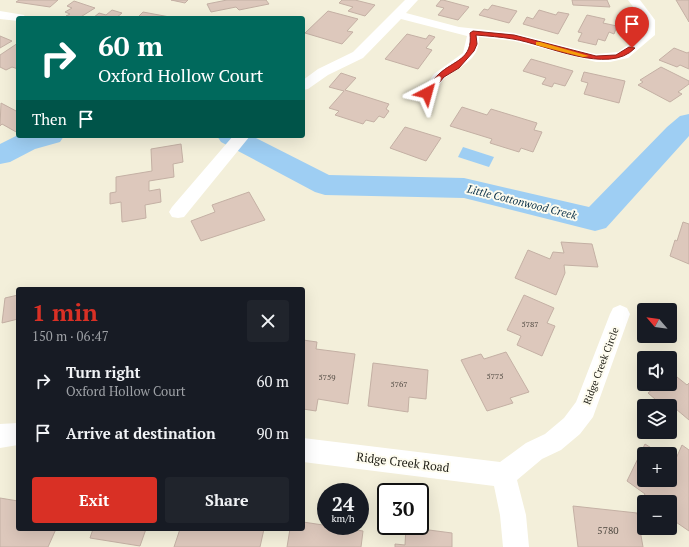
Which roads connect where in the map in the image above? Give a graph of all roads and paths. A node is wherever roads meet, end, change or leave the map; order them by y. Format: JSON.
{"nodes":[{"id":1,"x":412,"y":0,"type":"edge"},
{"id":2,"x":634,"y":0,"type":"edge"},
{"id":3,"x":398,"y":14,"type":"junction"},
{"id":4,"x":0,"y":15,"type":"edge"},
{"id":5,"x":16,"y":17,"type":"edge"},
{"id":6,"x":473,"y":33,"type":"junction"},
{"id":7,"x":305,"y":85,"type":"edge"},
{"id":8,"x":427,"y":93,"type":"dead end"},
{"id":9,"x":238,"y":141,"type":"edge"},
{"id":10,"x":178,"y":212,"type":"dead end"},
{"id":11,"x":620,"y":314,"type":"dead end"},
{"id":12,"x":16,"y":434,"type":"edge"},
{"id":13,"x":0,"y":436,"type":"edge"},
{"id":14,"x":305,"y":450,"type":"edge"},
{"id":15,"x":504,"y":475,"type":"junction"},
{"id":16,"x":516,"y":547,"type":"edge"}],
"edges":[{"from":1,"to":3,"type":"street"},
{"from":2,"to":6,"type":"street"},
{"from":3,"to":6,"type":"street"},
{"from":3,"to":7,"type":"street"},
{"from":4,"to":5,"type":"street"},
{"from":6,"to":8,"type":"street"},
{"from":9,"to":10,"type":"street"},
{"from":11,"to":15,"type":"street","name":"Ridge Creek Circle"},
{"from":12,"to":13,"type":"street"},
{"from":14,"to":15,"type":"street","name":"Ridge Creek Road"},
{"from":15,"to":16,"type":"street"}]}
